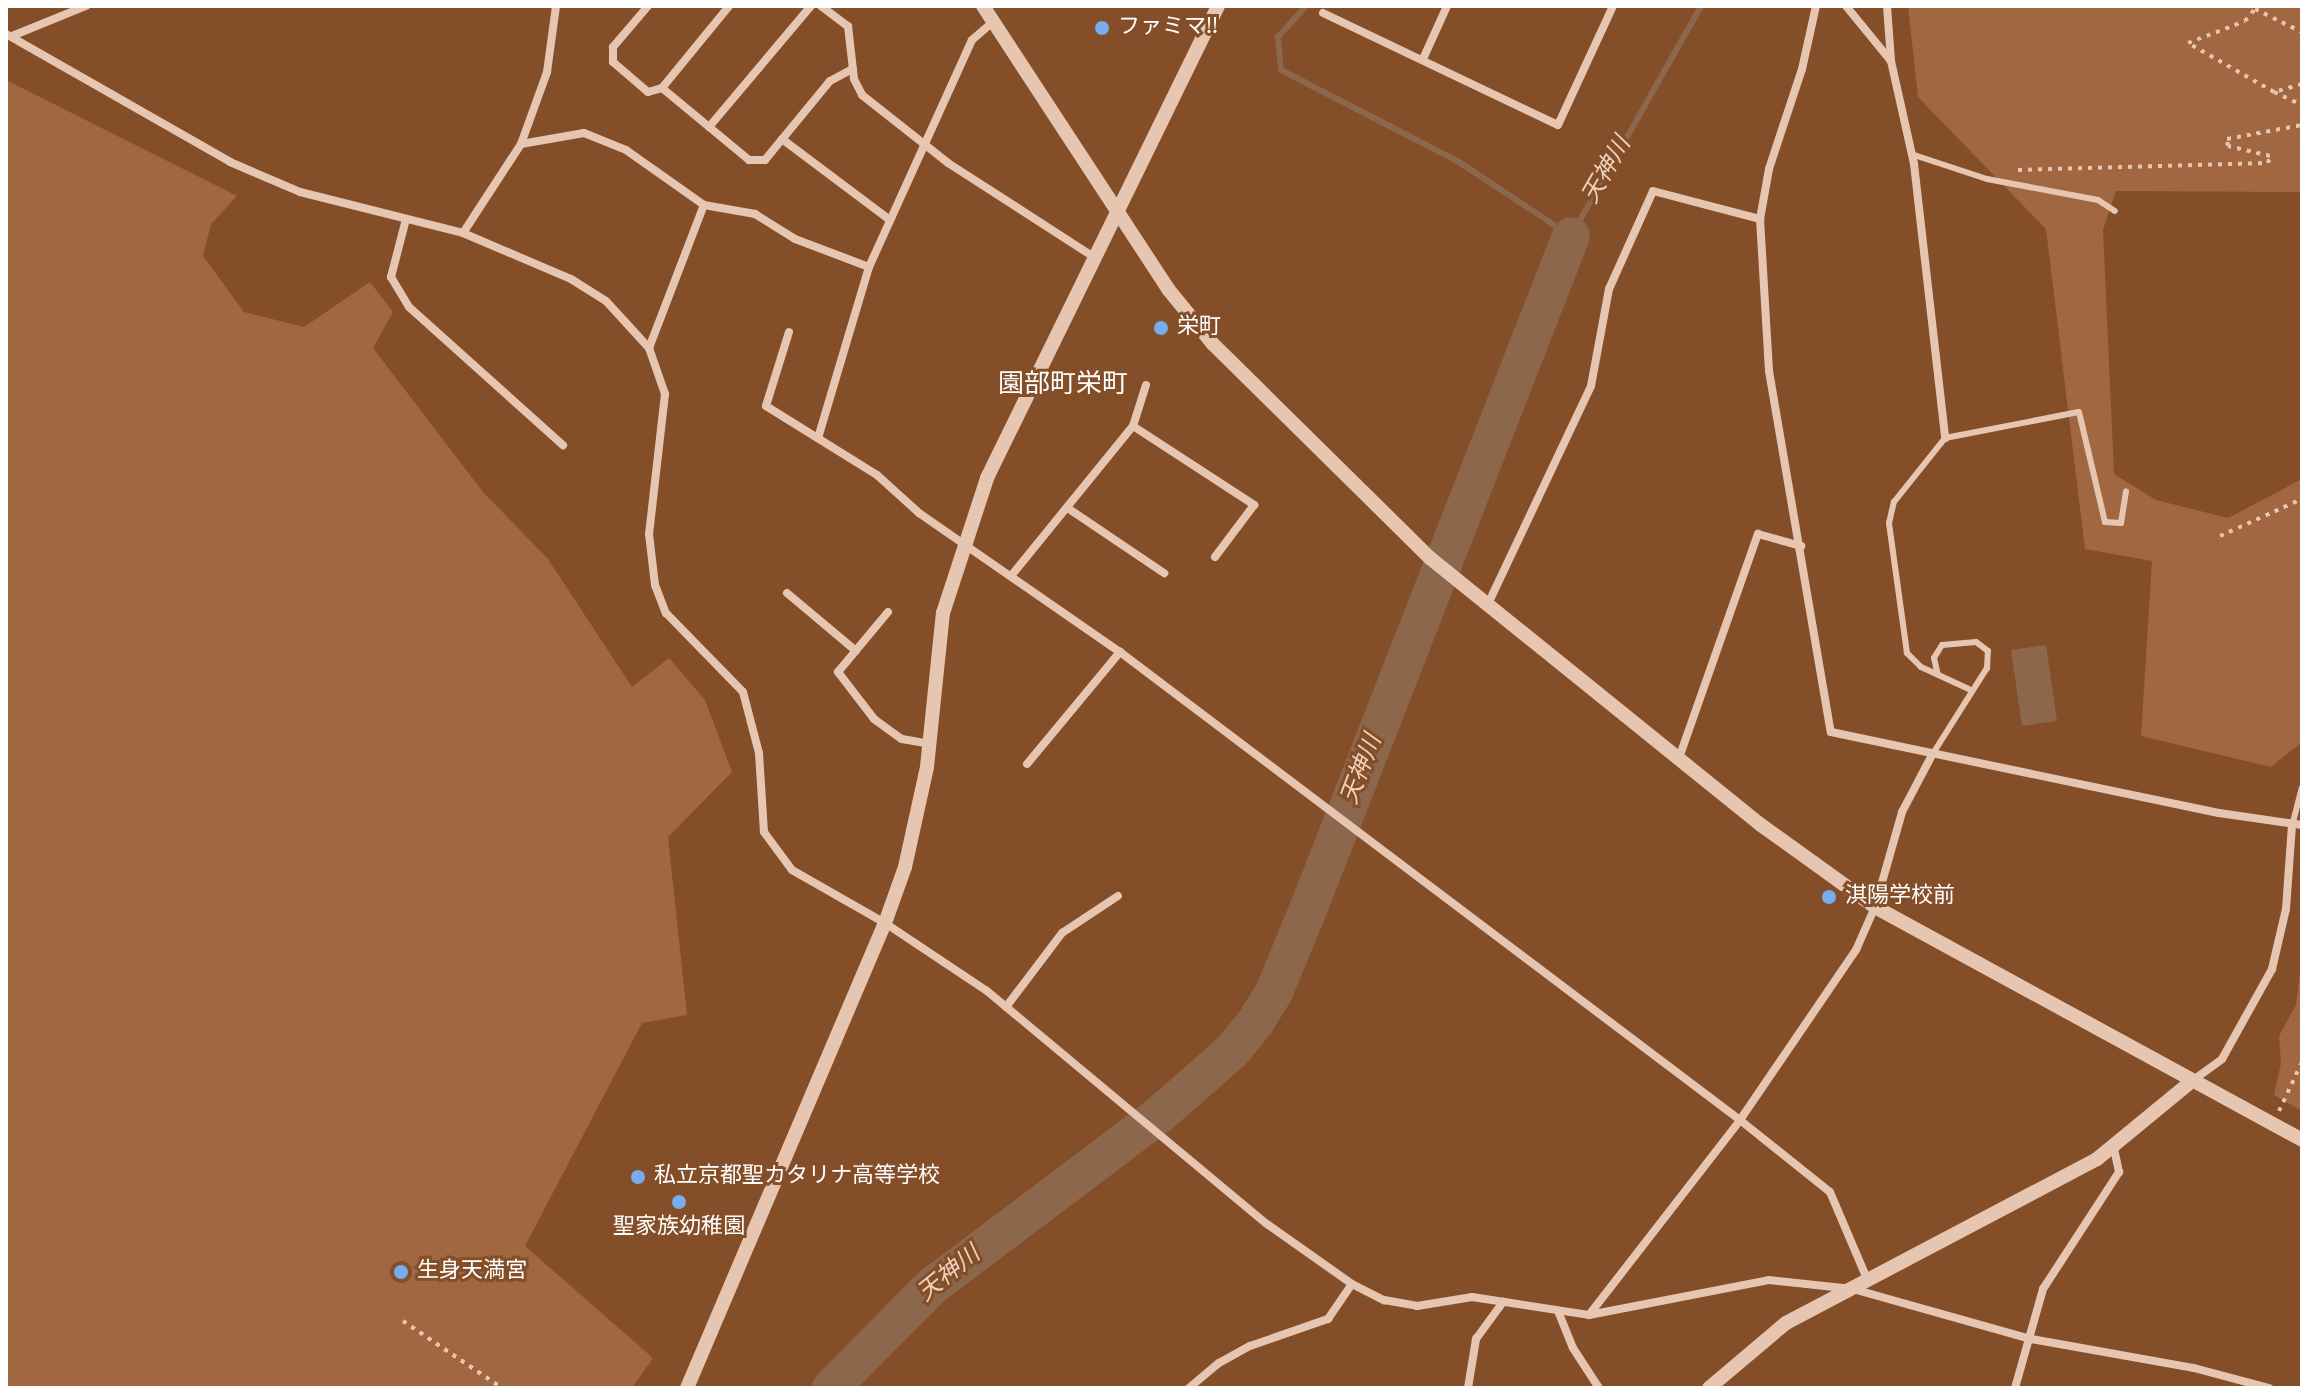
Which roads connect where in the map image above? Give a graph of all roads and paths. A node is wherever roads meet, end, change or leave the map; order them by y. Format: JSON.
{"nodes":[{"id":1,"x":86,"y":6,"type":"edge"},
{"id":2,"x":556,"y":6,"type":"edge"},
{"id":3,"x":648,"y":6,"type":"edge"},
{"id":4,"x":729,"y":6,"type":"edge"},
{"id":5,"x":811,"y":6,"type":"edge"},
{"id":6,"x":821,"y":6,"type":"edge"},
{"id":7,"x":983,"y":6,"type":"edge"},
{"id":8,"x":1218,"y":6,"type":"edge"},
{"id":9,"x":1447,"y":6,"type":"edge"},
{"id":10,"x":1613,"y":6,"type":"edge"},
{"id":11,"x":1816,"y":6,"type":"edge"},
{"id":12,"x":1846,"y":6,"type":"edge"},
{"id":13,"x":1887,"y":6,"type":"edge"},
{"id":14,"x":1323,"y":13,"type":"dead end"},
{"id":15,"x":994,"y":21,"type":"junction"},
{"id":16,"x":2302,"y":32,"type":"edge"},
{"id":17,"x":9,"y":35,"type":"edge"},
{"id":18,"x":1423,"y":59,"type":"junction"},
{"id":19,"x":1891,"y":61,"type":"junction"},
{"id":20,"x":853,"y":69,"type":"junction"},
{"id":21,"x":2302,"y":84,"type":"edge"},
{"id":22,"x":662,"y":88,"type":"junction"},
{"id":23,"x":2274,"y":92,"type":"junction"},
{"id":24,"x":2302,"y":105,"type":"edge"},
{"id":25,"x":2302,"y":125,"type":"edge"},
{"id":26,"x":709,"y":127,"type":"junction"},
{"id":27,"x":782,"y":139,"type":"junction"},
{"id":28,"x":924,"y":143,"type":"junction"},
{"id":29,"x":521,"y":144,"type":"junction"},
{"id":30,"x":1911,"y":154,"type":"junction"},
{"id":31,"x":2007,"y":170,"type":"dead end"},
{"id":32,"x":704,"y":205,"type":"junction"},
{"id":33,"x":2115,"y":211,"type":"dead end"},
{"id":34,"x":1117,"y":212,"type":"junction"},
{"id":35,"x":406,"y":219,"type":"junction"},
{"id":36,"x":1760,"y":219,"type":"junction"},
{"id":37,"x":890,"y":220,"type":"junction"},
{"id":38,"x":463,"y":233,"type":"junction"},
{"id":39,"x":1094,"y":257,"type":"junction"},
{"id":40,"x":869,"y":267,"type":"junction"},
{"id":41,"x":789,"y":332,"type":"dead end"},
{"id":42,"x":649,"y":348,"type":"junction"},
{"id":43,"x":1146,"y":385,"type":"dead end"},
{"id":44,"x":1133,"y":426,"type":"junction"},
{"id":45,"x":818,"y":438,"type":"junction"},
{"id":46,"x":1945,"y":438,"type":"junction"},
{"id":47,"x":563,"y":445,"type":"dead end"},
{"id":48,"x":2126,"y":491,"type":"dead end"},
{"id":49,"x":2302,"y":499,"type":"edge"},
{"id":50,"x":1069,"y":509,"type":"junction"},
{"id":51,"x":2220,"y":536,"type":"dead end"},
{"id":52,"x":963,"y":541,"type":"junction"},
{"id":53,"x":1801,"y":546,"type":"junction"},
{"id":54,"x":1215,"y":557,"type":"dead end"},
{"id":55,"x":1164,"y":573,"type":"dead end"},
{"id":56,"x":1011,"y":576,"type":"junction"},
{"id":57,"x":787,"y":593,"type":"dead end"},
{"id":58,"x":1488,"y":604,"type":"junction"},
{"id":59,"x":888,"y":612,"type":"dead end"},
{"id":60,"x":856,"y":651,"type":"junction"},
{"id":61,"x":1120,"y":652,"type":"junction"},
{"id":62,"x":1938,"y":675,"type":"junction"},
{"id":63,"x":1971,"y":690,"type":"junction"},
{"id":64,"x":930,"y":744,"type":"junction"},
{"id":65,"x":1932,"y":755,"type":"junction"},
{"id":66,"x":1679,"y":758,"type":"junction"},
{"id":67,"x":1027,"y":764,"type":"dead end"},
{"id":68,"x":2302,"y":787,"type":"edge"},
{"id":69,"x":2302,"y":825,"type":"edge"},
{"id":70,"x":2292,"y":826,"type":"junction"},
{"id":71,"x":1118,"y":896,"type":"dead end"},
{"id":72,"x":1875,"y":907,"type":"junction"},
{"id":73,"x":885,"y":923,"type":"junction"},
{"id":74,"x":1006,"y":1007,"type":"junction"},
{"id":75,"x":2302,"y":1062,"type":"edge"},
{"id":76,"x":2192,"y":1081,"type":"junction"},
{"id":77,"x":1740,"y":1120,"type":"junction"},
{"id":78,"x":2273,"y":1124,"type":"junction"},
{"id":79,"x":2302,"y":1140,"type":"edge"},
{"id":80,"x":2114,"y":1148,"type":"junction"},
{"id":81,"x":1868,"y":1281,"type":"junction"},
{"id":82,"x":1352,"y":1284,"type":"junction"},
{"id":83,"x":1853,"y":1289,"type":"junction"},
{"id":84,"x":1503,"y":1302,"type":"junction"},
{"id":85,"x":1558,"y":1311,"type":"junction"},
{"id":86,"x":1589,"y":1315,"type":"junction"},
{"id":87,"x":403,"y":1321,"type":"dead end"},
{"id":88,"x":2031,"y":1339,"type":"junction"},
{"id":89,"x":502,"y":1388,"type":"edge"},
{"id":90,"x":687,"y":1388,"type":"edge"},
{"id":91,"x":1189,"y":1388,"type":"edge"},
{"id":92,"x":1468,"y":1388,"type":"edge"},
{"id":93,"x":1599,"y":1388,"type":"edge"},
{"id":94,"x":1709,"y":1388,"type":"edge"},
{"id":95,"x":2015,"y":1388,"type":"edge"},
{"id":96,"x":2269,"y":1388,"type":"edge"}],
"edges":[{"from":1,"to":17,"type":"street"},
{"from":2,"to":29,"type":"street"},
{"from":3,"to":22,"type":"street"},
{"from":4,"to":22,"type":"street"},
{"from":5,"to":26,"type":"street"},
{"from":6,"to":20,"type":"street"},
{"from":7,"to":15,"type":"street"},
{"from":8,"to":34,"type":"street"},
{"from":9,"to":18,"type":"street"},
{"from":10,"to":18,"type":"street"},
{"from":11,"to":36,"type":"street"},
{"from":12,"to":19,"type":"street"},
{"from":13,"to":19,"type":"street"},
{"from":14,"to":18,"type":"street"},
{"from":15,"to":28,"type":"street"},
{"from":15,"to":34,"type":"street"},
{"from":16,"to":23,"type":"path"},
{"from":17,"to":35,"type":"street"},
{"from":19,"to":30,"type":"street"},
{"from":20,"to":27,"type":"street"},
{"from":20,"to":28,"type":"street"},
{"from":21,"to":23,"type":"path"},
{"from":22,"to":26,"type":"street"},
{"from":23,"to":24,"type":"path"},
{"from":25,"to":31,"type":"path"},
{"from":26,"to":27,"type":"street"},
{"from":27,"to":37,"type":"street"},
{"from":28,"to":37,"type":"street"},
{"from":28,"to":39,"type":"street"},
{"from":29,"to":32,"type":"street"},
{"from":29,"to":38,"type":"street"},
{"from":30,"to":33,"type":"lane"},
{"from":30,"to":46,"type":"street"},
{"from":32,"to":40,"type":"street"},
{"from":32,"to":42,"type":"street"},
{"from":34,"to":39,"type":"street"},
{"from":34,"to":58,"type":"street"},
{"from":35,"to":38,"type":"street"},
{"from":35,"to":47,"type":"street"},
{"from":36,"to":53,"type":"street"},
{"from":36,"to":58,"type":"street"},
{"from":37,"to":40,"type":"street"},
{"from":38,"to":42,"type":"street"},
{"from":39,"to":52,"type":"street"},
{"from":40,"to":45,"type":"street"},
{"from":41,"to":45,"type":"street"},
{"from":42,"to":73,"type":"street"},
{"from":43,"to":44,"type":"street"},
{"from":44,"to":50,"type":"street"},
{"from":44,"to":54,"type":"street"},
{"from":45,"to":52,"type":"street"},
{"from":46,"to":48,"type":"lane"},
{"from":46,"to":62,"type":"lane"},
{"from":49,"to":51,"type":"path"},
{"from":50,"to":55,"type":"street"},
{"from":50,"to":56,"type":"street"},
{"from":52,"to":56,"type":"street"},
{"from":52,"to":64,"type":"street"},
{"from":53,"to":65,"type":"street"},
{"from":53,"to":66,"type":"street"},
{"from":56,"to":61,"type":"street"},
{"from":57,"to":60,"type":"street"},
{"from":58,"to":66,"type":"street"},
{"from":59,"to":60,"type":"street"},
{"from":60,"to":64,"type":"street"},
{"from":61,"to":67,"type":"street"},
{"from":61,"to":77,"type":"street"},
{"from":62,"to":63,"type":"lane"},
{"from":62,"to":63,"type":"lane"},
{"from":63,"to":65,"type":"lane"},
{"from":64,"to":73,"type":"street"},
{"from":65,"to":70,"type":"street"},
{"from":65,"to":72,"type":"street"},
{"from":66,"to":72,"type":"street"},
{"from":68,"to":70,"type":"lane"},
{"from":69,"to":70,"type":"street"},
{"from":70,"to":76,"type":"street"},
{"from":71,"to":74,"type":"street"},
{"from":72,"to":76,"type":"street"},
{"from":72,"to":77,"type":"street"},
{"from":73,"to":74,"type":"street"},
{"from":73,"to":90,"type":"street"},
{"from":74,"to":82,"type":"street"},
{"from":75,"to":78,"type":"path"},
{"from":76,"to":78,"type":"street"},
{"from":76,"to":80,"type":"street"},
{"from":77,"to":81,"type":"street"},
{"from":77,"to":86,"type":"street"},
{"from":78,"to":79,"type":"street"},
{"from":80,"to":81,"type":"street"},
{"from":80,"to":88,"type":"street"},
{"from":81,"to":83,"type":"street"},
{"from":82,"to":84,"type":"street"},
{"from":82,"to":91,"type":"street"},
{"from":83,"to":86,"type":"street"},
{"from":83,"to":88,"type":"street"},
{"from":83,"to":94,"type":"street"},
{"from":84,"to":85,"type":"street"},
{"from":84,"to":92,"type":"street"},
{"from":85,"to":86,"type":"street"},
{"from":85,"to":93,"type":"street"},
{"from":87,"to":89,"type":"path"},
{"from":88,"to":95,"type":"street"},
{"from":88,"to":96,"type":"street"}]}
